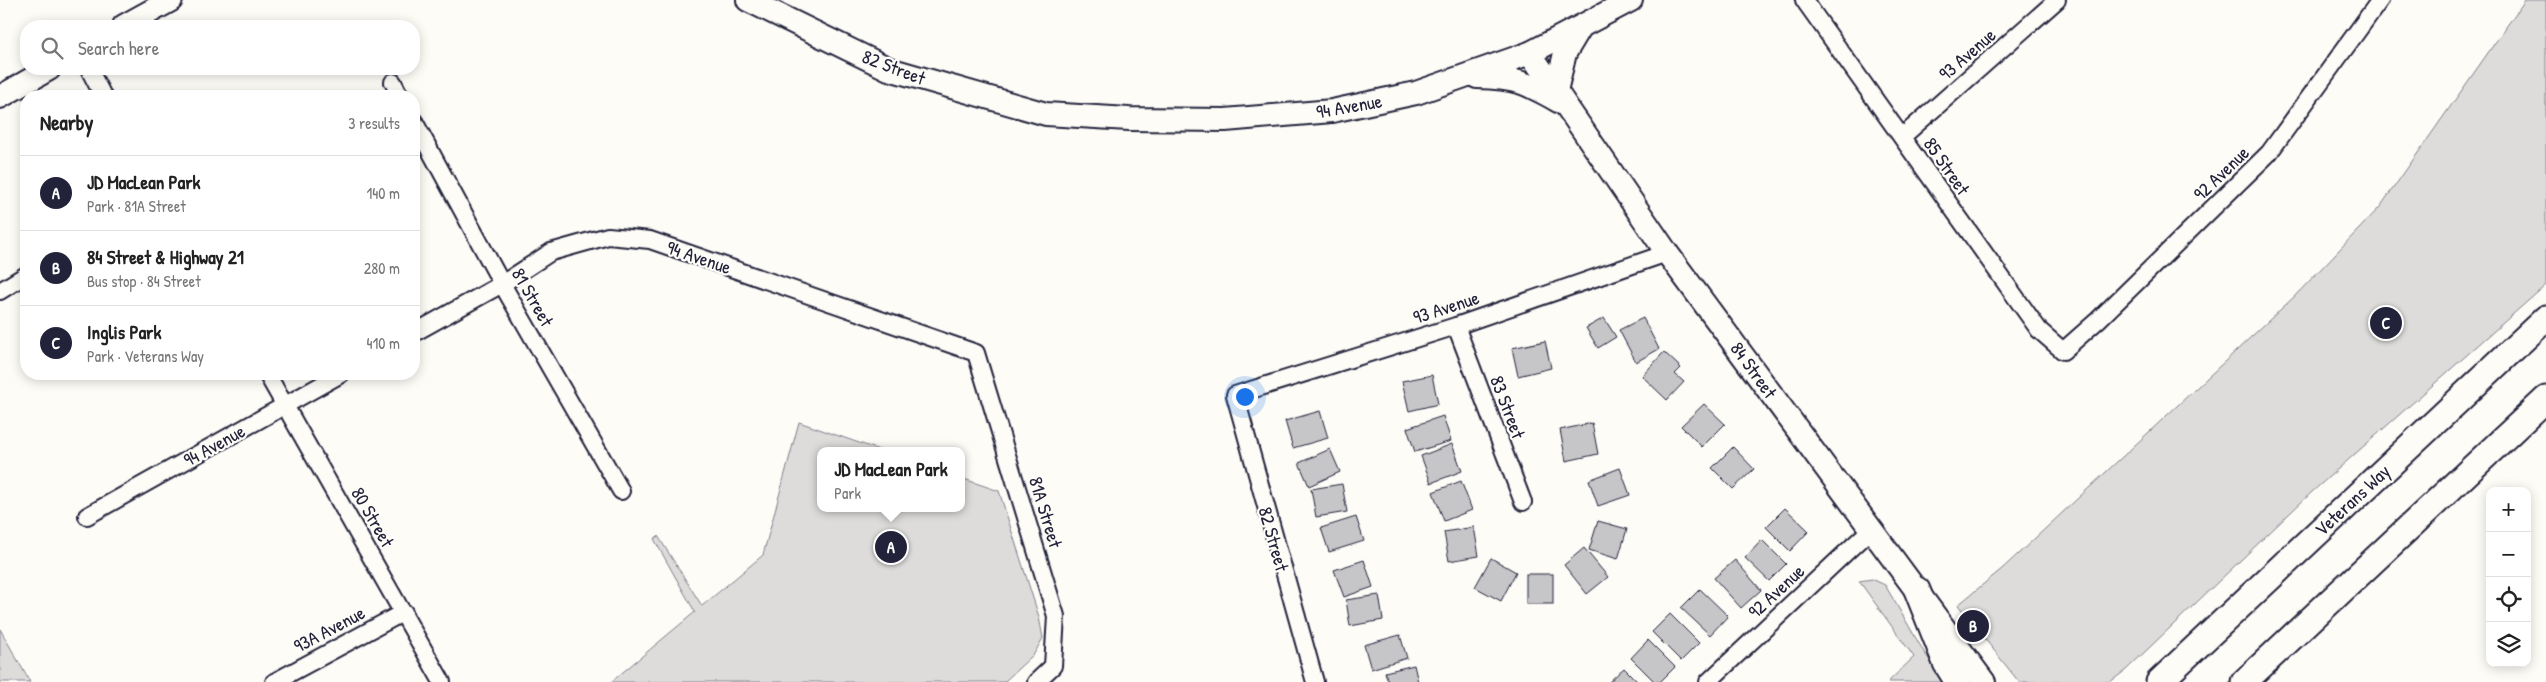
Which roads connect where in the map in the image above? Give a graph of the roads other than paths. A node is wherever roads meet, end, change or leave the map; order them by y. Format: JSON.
{"nodes":[{"id":1,"x":171,"y":0,"type":"edge"},
{"id":2,"x":748,"y":0,"type":"edge"},
{"id":3,"x":1631,"y":0,"type":"edge"},
{"id":4,"x":1804,"y":0,"type":"edge"},
{"id":5,"x":2056,"y":0,"type":"edge"},
{"id":6,"x":2380,"y":0,"type":"edge"},
{"id":7,"x":135,"y":20,"type":"edge"},
{"id":8,"x":1580,"y":27,"type":"junction"},
{"id":9,"x":1530,"y":53,"type":"junction"},
{"id":10,"x":38,"y":75,"type":"edge"},
{"id":11,"x":92,"y":75,"type":"edge"},
{"id":12,"x":1464,"y":77,"type":"junction"},
{"id":13,"x":100,"y":90,"type":"edge"},
{"id":14,"x":0,"y":97,"type":"edge"},
{"id":15,"x":1562,"y":98,"type":"junction"},
{"id":16,"x":1046,"y":114,"type":"joint"},
{"id":17,"x":420,"y":132,"type":"edge"},
{"id":18,"x":1902,"y":137,"type":"junction"},
{"id":19,"x":1667,"y":253,"type":"junction"},
{"id":20,"x":20,"y":279,"type":"edge"},
{"id":21,"x":502,"y":284,"type":"junction"},
{"id":22,"x":0,"y":291,"type":"edge"},
{"id":23,"x":2546,"y":318,"type":"edge"},
{"id":24,"x":1456,"y":326,"type":"junction"},
{"id":25,"x":420,"y":330,"type":"edge"},
{"id":26,"x":2063,"y":351,"type":"joint"},
{"id":27,"x":982,"y":371,"type":"joint"},
{"id":28,"x":271,"y":380,"type":"edge"},
{"id":29,"x":330,"y":380,"type":"edge"},
{"id":30,"x":1235,"y":395,"type":"joint"},
{"id":31,"x":2546,"y":399,"type":"edge"},
{"id":32,"x":286,"y":404,"type":"junction"},
{"id":33,"x":621,"y":491,"type":"dead end"},
{"id":34,"x":1523,"y":502,"type":"dead end"},
{"id":35,"x":87,"y":516,"type":"dead end"},
{"id":36,"x":1872,"y":529,"type":"junction"},
{"id":37,"x":1918,"y":590,"type":"junction"},
{"id":38,"x":404,"y":612,"type":"junction"},
{"id":39,"x":2183,"y":660,"type":"junction"},
{"id":40,"x":274,"y":682,"type":"edge"},
{"id":41,"x":442,"y":682,"type":"edge"},
{"id":42,"x":1036,"y":682,"type":"edge"},
{"id":43,"x":1315,"y":682,"type":"edge"},
{"id":44,"x":1708,"y":682,"type":"edge"},
{"id":45,"x":1958,"y":682,"type":"edge"},
{"id":46,"x":1984,"y":682,"type":"edge"},
{"id":47,"x":2159,"y":682,"type":"edge"},
{"id":48,"x":2169,"y":682,"type":"edge"},
{"id":49,"x":2244,"y":682,"type":"edge"}],
"edges":[{"from":1,"to":7,"type":"street"},
{"from":2,"to":16,"type":"street","name":"82 Street"},
{"from":3,"to":8,"type":"street","name":"94 Avenue"},
{"from":4,"to":18,"type":"street","name":"85 Street"},
{"from":5,"to":18,"type":"street","name":"93 Avenue"},
{"from":6,"to":26,"type":"street","name":"92 Avenue"},
{"from":8,"to":9,"type":"street","name":"94 Avenue"},
{"from":8,"to":15,"type":"street"},
{"from":9,"to":12,"type":"street","name":"94 Avenue"},
{"from":9,"to":15,"type":"street","name":"84 Street"},
{"from":10,"to":14,"type":"street"},
{"from":11,"to":13,"type":"street"},
{"from":12,"to":15,"type":"street"},
{"from":12,"to":16,"type":"street","name":"94 Avenue"},
{"from":15,"to":19,"type":"street","name":"84 Street"},
{"from":17,"to":21,"type":"street","name":"81 Street"},
{"from":18,"to":26,"type":"street","name":"85 Street"},
{"from":19,"to":24,"type":"street","name":"93 Avenue"},
{"from":19,"to":36,"type":"street","name":"84 Street"},
{"from":20,"to":22,"type":"street"},
{"from":21,"to":25,"type":"street","name":"94 Avenue"},
{"from":21,"to":27,"type":"street","name":"94 Avenue"},
{"from":21,"to":33,"type":"street","name":"81 Street"},
{"from":23,"to":39,"type":"main road","name":"Veterans Way"},
{"from":24,"to":30,"type":"street","name":"93 Avenue"},
{"from":24,"to":34,"type":"street","name":"83 Street"},
{"from":27,"to":42,"type":"street","name":"81A Street"},
{"from":28,"to":32,"type":"street","name":"80 Street"},
{"from":29,"to":32,"type":"street","name":"94 Avenue"},
{"from":30,"to":43,"type":"street","name":"82 Street"},
{"from":31,"to":49,"type":"main road"},
{"from":32,"to":35,"type":"street","name":"94 Avenue"},
{"from":32,"to":38,"type":"street","name":"80 Street"},
{"from":36,"to":37,"type":"street","name":"84 Street"},
{"from":36,"to":44,"type":"street","name":"92 Avenue"},
{"from":37,"to":45,"type":"main road"},
{"from":37,"to":46,"type":"street","name":"84 Street"},
{"from":38,"to":40,"type":"street","name":"93A Avenue"},
{"from":38,"to":41,"type":"street","name":"80 Street"},
{"from":39,"to":47,"type":"main road","name":"Veterans Way"},
{"from":39,"to":48,"type":"main road"}]}
